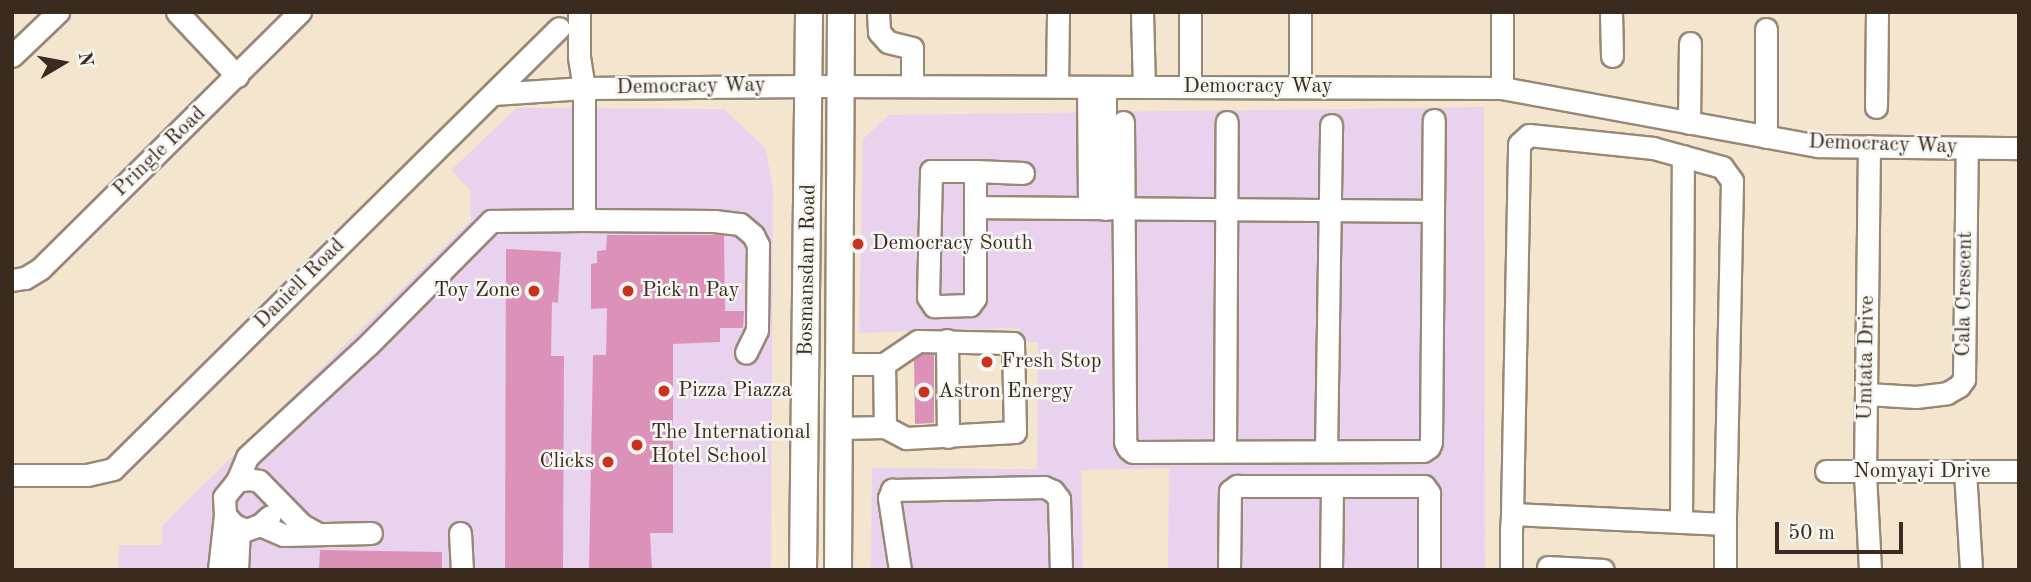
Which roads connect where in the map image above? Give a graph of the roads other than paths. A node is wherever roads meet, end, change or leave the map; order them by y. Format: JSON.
{"nodes":[{"id":1,"x":58,"y":12,"type":"edge"},
{"id":2,"x":177,"y":12,"type":"edge"},
{"id":3,"x":300,"y":12,"type":"edge"},
{"id":4,"x":579,"y":12,"type":"edge"},
{"id":5,"x":809,"y":12,"type":"edge"},
{"id":6,"x":841,"y":12,"type":"edge"},
{"id":7,"x":878,"y":12,"type":"edge"},
{"id":8,"x":1058,"y":12,"type":"edge"},
{"id":9,"x":1142,"y":12,"type":"edge"},
{"id":10,"x":1190,"y":12,"type":"edge"},
{"id":11,"x":1300,"y":12,"type":"edge"},
{"id":12,"x":1502,"y":12,"type":"edge"},
{"id":13,"x":1611,"y":12,"type":"edge"},
{"id":14,"x":1877,"y":12,"type":"edge"},
{"id":15,"x":559,"y":28,"type":"dead end"},
{"id":16,"x":1766,"y":29,"type":"dead end"},
{"id":17,"x":1690,"y":43,"type":"dead end"},
{"id":18,"x":12,"y":56,"type":"edge"},
{"id":19,"x":1612,"y":56,"type":"dead end"},
{"id":20,"x":237,"y":76,"type":"junction"},
{"id":21,"x":809,"y":86,"type":"junction"},
{"id":22,"x":841,"y":86,"type":"junction"},
{"id":23,"x":912,"y":86,"type":"junction"},
{"id":24,"x":1057,"y":86,"type":"junction"},
{"id":25,"x":1097,"y":87,"type":"junction"},
{"id":26,"x":1144,"y":87,"type":"junction"},
{"id":27,"x":1190,"y":87,"type":"junction"},
{"id":28,"x":1300,"y":87,"type":"junction"},
{"id":29,"x":584,"y":88,"type":"junction"},
{"id":30,"x":1502,"y":88,"type":"junction"},
{"id":31,"x":493,"y":94,"type":"junction"},
{"id":32,"x":1876,"y":107,"type":"dead end"},
{"id":33,"x":1434,"y":120,"type":"dead end"},
{"id":34,"x":1124,"y":122,"type":"dead end"},
{"id":35,"x":1227,"y":122,"type":"dead end"},
{"id":36,"x":1689,"y":123,"type":"junction"},
{"id":37,"x":1331,"y":125,"type":"dead end"},
{"id":38,"x":1766,"y":137,"type":"junction"},
{"id":39,"x":1869,"y":146,"type":"junction"},
{"id":40,"x":1967,"y":148,"type":"junction"},
{"id":41,"x":2019,"y":148,"type":"edge"},
{"id":42,"x":1683,"y":156,"type":"junction"},
{"id":43,"x":975,"y":171,"type":"junction"},
{"id":44,"x":1023,"y":173,"type":"dead end"},
{"id":45,"x":975,"y":207,"type":"junction"},
{"id":46,"x":1107,"y":209,"type":"junction"},
{"id":47,"x":1226,"y":210,"type":"junction"},
{"id":48,"x":1330,"y":210,"type":"junction"},
{"id":49,"x":1432,"y":211,"type":"junction"},
{"id":50,"x":584,"y":220,"type":"junction"},
{"id":51,"x":12,"y":280,"type":"edge"},
{"id":52,"x":947,"y":340,"type":"junction"},
{"id":53,"x":746,"y":353,"type":"dead end"},
{"id":54,"x":884,"y":364,"type":"junction"},
{"id":55,"x":838,"y":365,"type":"junction"},
{"id":56,"x":1867,"y":394,"type":"junction"},
{"id":57,"x":886,"y":426,"type":"junction"},
{"id":58,"x":839,"y":428,"type":"junction"},
{"id":59,"x":947,"y":437,"type":"junction"},
{"id":60,"x":259,"y":447,"type":"junction"},
{"id":61,"x":1225,"y":451,"type":"junction"},
{"id":62,"x":1326,"y":451,"type":"junction"},
{"id":63,"x":1826,"y":471,"type":"dead end"},
{"id":64,"x":1965,"y":471,"type":"junction"},
{"id":65,"x":2019,"y":471,"type":"edge"},
{"id":66,"x":1865,"y":474,"type":"junction"},
{"id":67,"x":12,"y":475,"type":"edge"},
{"id":68,"x":237,"y":481,"type":"junction"},
{"id":69,"x":259,"y":481,"type":"junction"},
{"id":70,"x":1332,"y":487,"type":"junction"},
{"id":71,"x":273,"y":498,"type":"junction"},
{"id":72,"x":1511,"y":522,"type":"junction"},
{"id":73,"x":1681,"y":522,"type":"junction"},
{"id":74,"x":242,"y":523,"type":"junction"},
{"id":75,"x":1725,"y":524,"type":"junction"},
{"id":76,"x":371,"y":533,"type":"dead end"},
{"id":77,"x":460,"y":533,"type":"dead end"},
{"id":78,"x":318,"y":534,"type":"junction"},
{"id":79,"x":1548,"y":567,"type":"dead end"},
{"id":80,"x":219,"y":570,"type":"edge"},
{"id":81,"x":237,"y":570,"type":"edge"},
{"id":82,"x":463,"y":570,"type":"edge"},
{"id":83,"x":803,"y":570,"type":"edge"},
{"id":84,"x":838,"y":570,"type":"edge"},
{"id":85,"x":900,"y":570,"type":"edge"},
{"id":86,"x":1061,"y":570,"type":"edge"},
{"id":87,"x":1228,"y":570,"type":"edge"},
{"id":88,"x":1331,"y":570,"type":"edge"},
{"id":89,"x":1429,"y":570,"type":"edge"},
{"id":90,"x":1511,"y":570,"type":"edge"},
{"id":91,"x":1603,"y":570,"type":"edge"},
{"id":92,"x":1725,"y":570,"type":"edge"},
{"id":93,"x":1870,"y":570,"type":"edge"},
{"id":94,"x":1971,"y":570,"type":"edge"}],
"edges":[{"from":1,"to":18,"type":"street"},
{"from":2,"to":20,"type":"street"},
{"from":3,"to":20,"type":"street","name":"Pringle Road"},
{"from":4,"to":29,"type":"street"},
{"from":5,"to":21,"type":"main road","name":"Bosmansdam Road"},
{"from":6,"to":22,"type":"main road","name":"Bosmansdam Road"},
{"from":7,"to":23,"type":"street"},
{"from":8,"to":24,"type":"street"},
{"from":9,"to":26,"type":"street"},
{"from":10,"to":27,"type":"street"},
{"from":11,"to":28,"type":"street"},
{"from":12,"to":30,"type":"street"},
{"from":13,"to":19,"type":"street"},
{"from":14,"to":32,"type":"street"},
{"from":15,"to":31,"type":"street","name":"Daniell Road"},
{"from":16,"to":38,"type":"street"},
{"from":17,"to":36,"type":"street"},
{"from":20,"to":51,"type":"street","name":"Pringle Road"},
{"from":21,"to":22,"type":"street","name":"Democracy Way"},
{"from":21,"to":29,"type":"street","name":"Democracy Way"},
{"from":21,"to":83,"type":"main road","name":"Bosmansdam Road"},
{"from":22,"to":23,"type":"street","name":"Democracy Way"},
{"from":22,"to":55,"type":"main road","name":"Bosmansdam Road"},
{"from":23,"to":24,"type":"street","name":"Democracy Way"},
{"from":24,"to":25,"type":"street","name":"Democracy Way"},
{"from":25,"to":26,"type":"street","name":"Democracy Way"},
{"from":25,"to":46,"type":"street"},
{"from":26,"to":27,"type":"street","name":"Democracy Way"},
{"from":27,"to":28,"type":"street","name":"Democracy Way"},
{"from":28,"to":30,"type":"street","name":"Democracy Way"},
{"from":29,"to":31,"type":"street","name":"Democracy Way"},
{"from":29,"to":50,"type":"street"},
{"from":30,"to":36,"type":"street","name":"Democracy Way"},
{"from":31,"to":67,"type":"street","name":"Daniell Road"},
{"from":33,"to":49,"type":"street"},
{"from":34,"to":46,"type":"street"},
{"from":35,"to":47,"type":"street"},
{"from":36,"to":38,"type":"street","name":"Democracy Way"},
{"from":37,"to":48,"type":"street"},
{"from":38,"to":39,"type":"street","name":"Democracy Way"},
{"from":39,"to":40,"type":"street","name":"Democracy Way"},
{"from":39,"to":56,"type":"street","name":"Umtata Drive"},
{"from":40,"to":41,"type":"street","name":"Democracy Way"},
{"from":40,"to":56,"type":"street","name":"Cala Crescent"},
{"from":42,"to":72,"type":"street"},
{"from":42,"to":73,"type":"street"},
{"from":42,"to":75,"type":"street"},
{"from":43,"to":44,"type":"street"},
{"from":43,"to":45,"type":"street"},
{"from":43,"to":45,"type":"street"},
{"from":45,"to":46,"type":"street"},
{"from":46,"to":47,"type":"street"},
{"from":46,"to":61,"type":"street"},
{"from":47,"to":48,"type":"street"},
{"from":47,"to":61,"type":"street"},
{"from":48,"to":49,"type":"street"},
{"from":48,"to":62,"type":"street"},
{"from":49,"to":62,"type":"street"},
{"from":50,"to":53,"type":"street"},
{"from":50,"to":60,"type":"street"},
{"from":52,"to":54,"type":"street"},
{"from":52,"to":59,"type":"street"},
{"from":52,"to":59,"type":"street"},
{"from":54,"to":55,"type":"street"},
{"from":54,"to":57,"type":"street"},
{"from":55,"to":58,"type":"main road","name":"Bosmansdam Road"},
{"from":56,"to":66,"type":"street","name":"Umtata Drive"},
{"from":57,"to":58,"type":"street"},
{"from":57,"to":59,"type":"street"},
{"from":58,"to":84,"type":"main road","name":"Bosmansdam Road"},
{"from":60,"to":68,"type":"street"},
{"from":60,"to":69,"type":"street"},
{"from":61,"to":62,"type":"street"},
{"from":63,"to":66,"type":"street","name":"Nomyayi Drive"},
{"from":64,"to":65,"type":"street","name":"Nomyayi Drive"},
{"from":64,"to":66,"type":"street","name":"Nomyayi Drive"},
{"from":64,"to":94,"type":"street"},
{"from":66,"to":93,"type":"street","name":"Umtata Drive"},
{"from":68,"to":69,"type":"street"},
{"from":68,"to":74,"type":"street"},
{"from":69,"to":71,"type":"street"},
{"from":70,"to":87,"type":"street"},
{"from":70,"to":88,"type":"street"},
{"from":70,"to":89,"type":"street"},
{"from":71,"to":74,"type":"street"},
{"from":71,"to":78,"type":"street"},
{"from":72,"to":73,"type":"street"},
{"from":72,"to":90,"type":"street"},
{"from":73,"to":75,"type":"street"},
{"from":74,"to":78,"type":"street"},
{"from":74,"to":80,"type":"street"},
{"from":74,"to":81,"type":"street"},
{"from":75,"to":92,"type":"street"},
{"from":76,"to":78,"type":"street"},
{"from":77,"to":82,"type":"street"},
{"from":79,"to":91,"type":"street"},
{"from":85,"to":86,"type":"street"}]}
